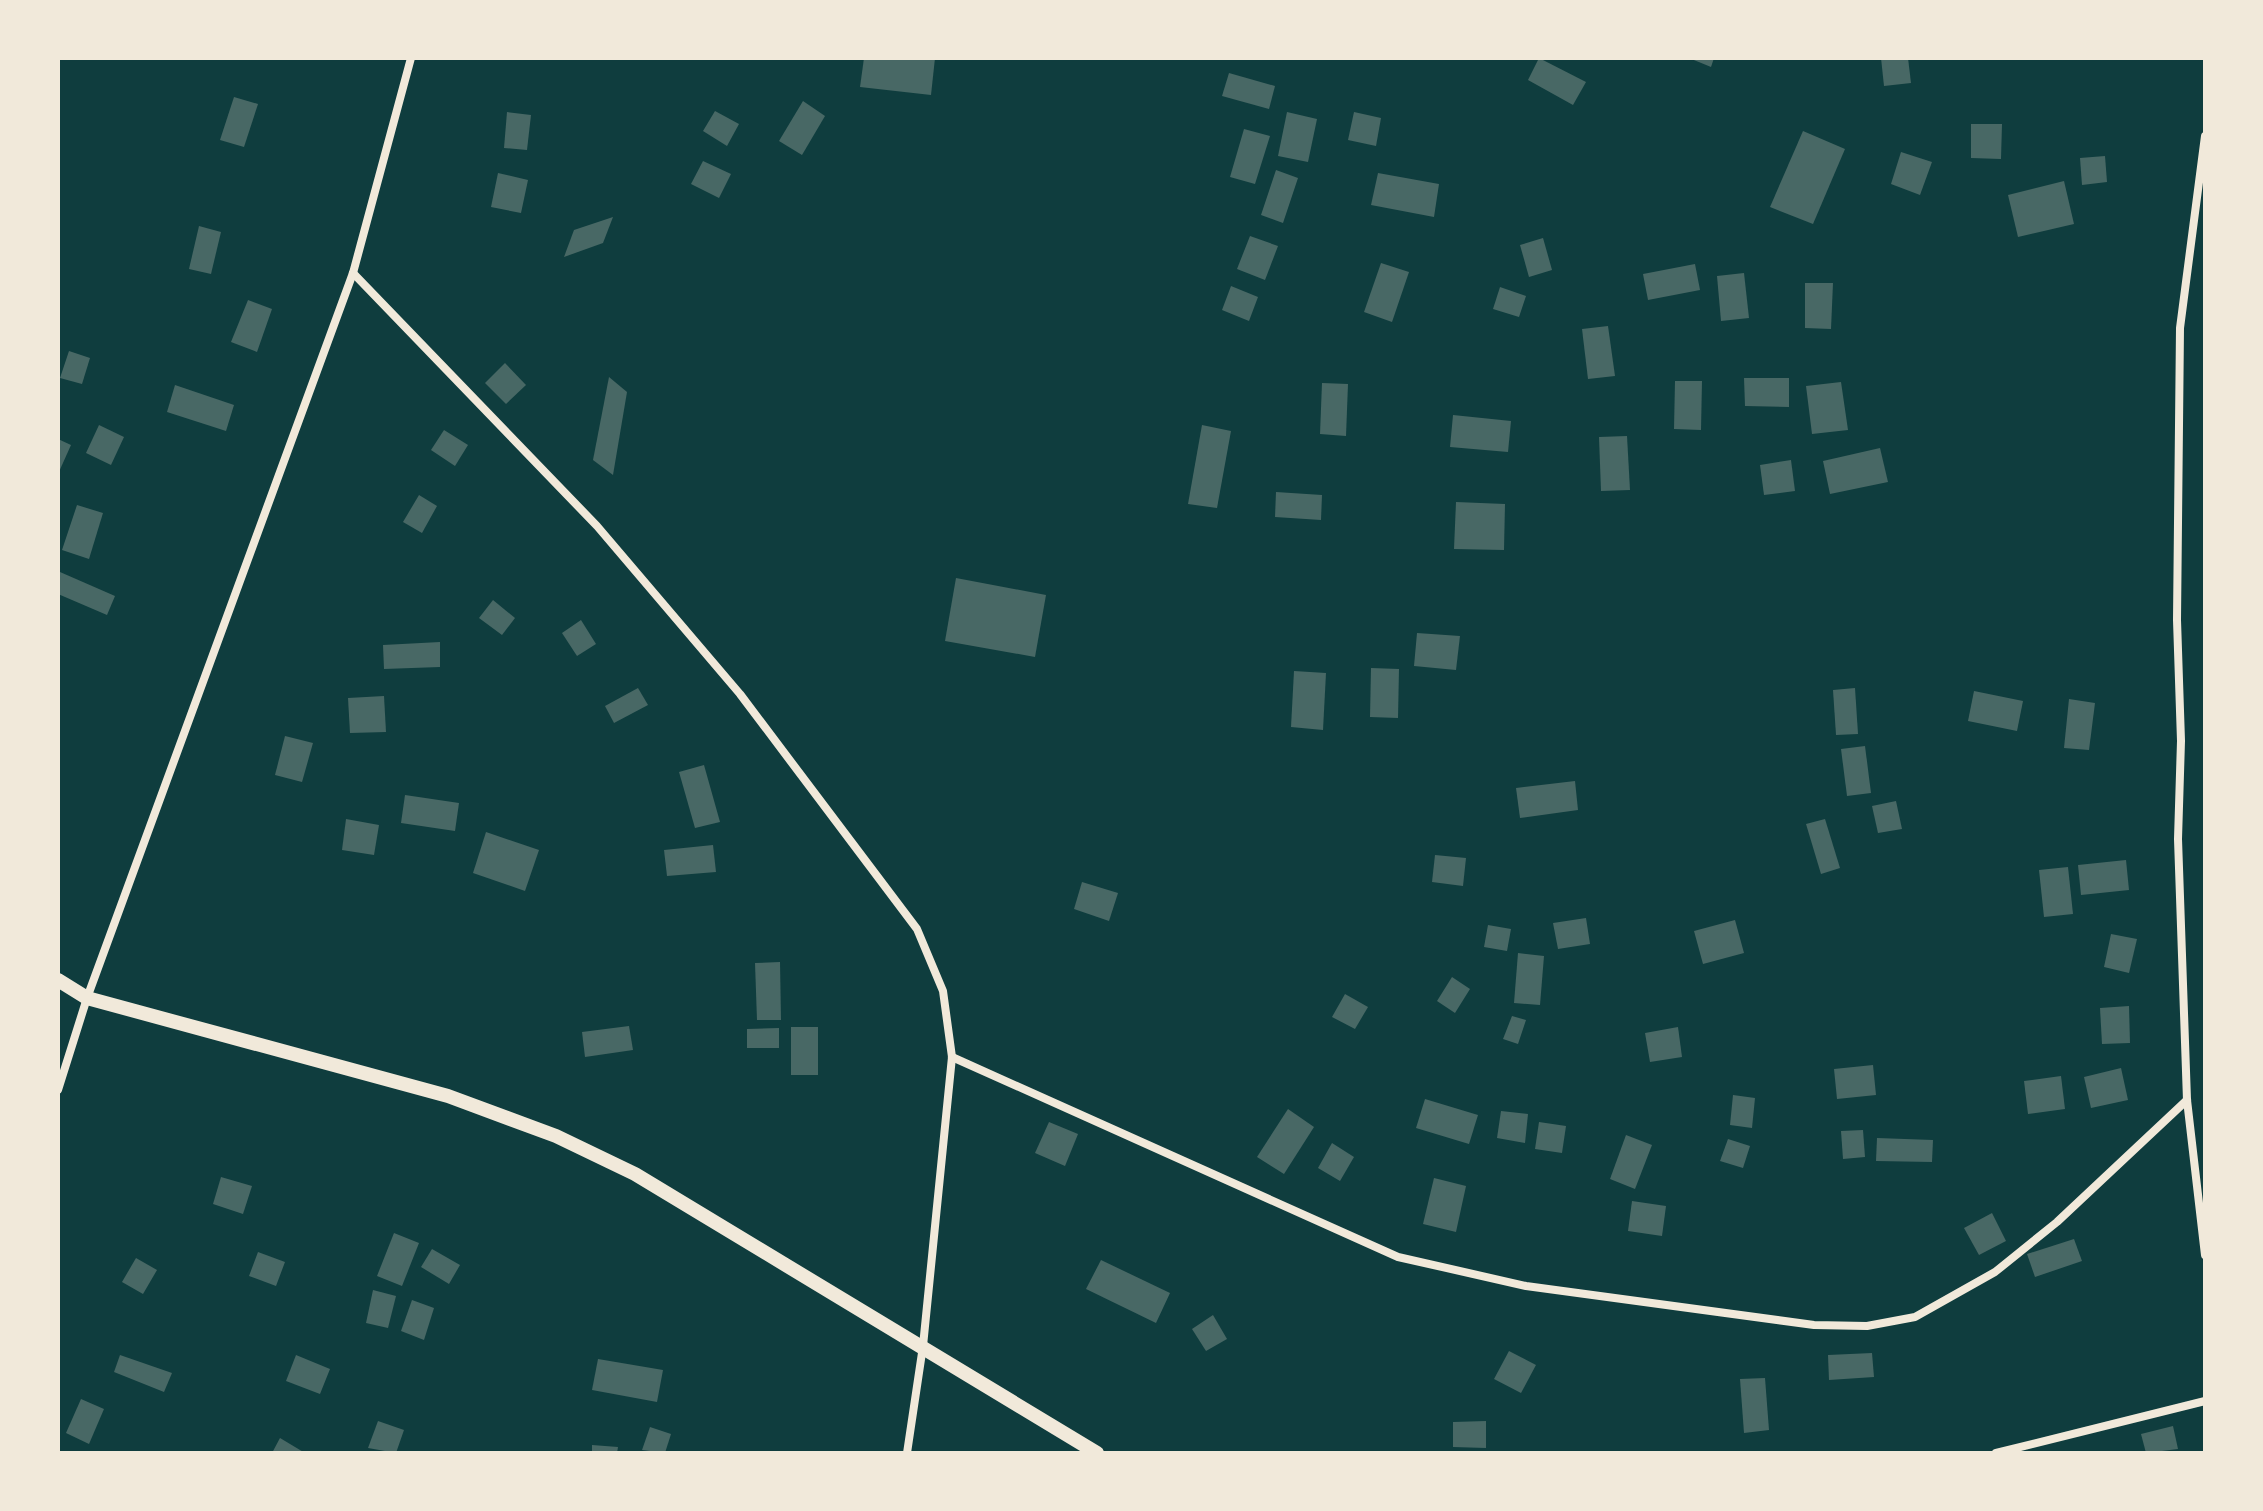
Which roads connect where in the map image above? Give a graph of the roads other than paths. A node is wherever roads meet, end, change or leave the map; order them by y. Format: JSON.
{"nodes":[{"id":1,"x":411,"y":58,"type":"edge"},
{"id":2,"x":2205,"y":136,"type":"edge"},
{"id":3,"x":353,"y":273,"type":"junction"},
{"id":4,"x":58,"y":980,"type":"edge"},
{"id":5,"x":87,"y":998,"type":"junction"},
{"id":6,"x":952,"y":1057,"type":"junction"},
{"id":7,"x":58,"y":1090,"type":"edge"},
{"id":8,"x":2187,"y":1100,"type":"junction"},
{"id":9,"x":2205,"y":1255,"type":"edge"},
{"id":10,"x":923,"y":1346,"type":"junction"},
{"id":11,"x":2205,"y":1401,"type":"edge"},
{"id":12,"x":907,"y":1453,"type":"edge"},
{"id":13,"x":1097,"y":1453,"type":"edge"},
{"id":14,"x":1996,"y":1453,"type":"edge"}],
"edges":[{"from":1,"to":3,"type":"street"},
{"from":2,"to":8,"type":"street"},
{"from":3,"to":5,"type":"street"},
{"from":3,"to":6,"type":"street"},
{"from":4,"to":5,"type":"street"},
{"from":5,"to":7,"type":"street"},
{"from":5,"to":10,"type":"street"},
{"from":6,"to":8,"type":"street"},
{"from":6,"to":10,"type":"street"},
{"from":8,"to":9,"type":"street"},
{"from":10,"to":12,"type":"street"},
{"from":10,"to":13,"type":"street"},
{"from":11,"to":14,"type":"street"}]}
